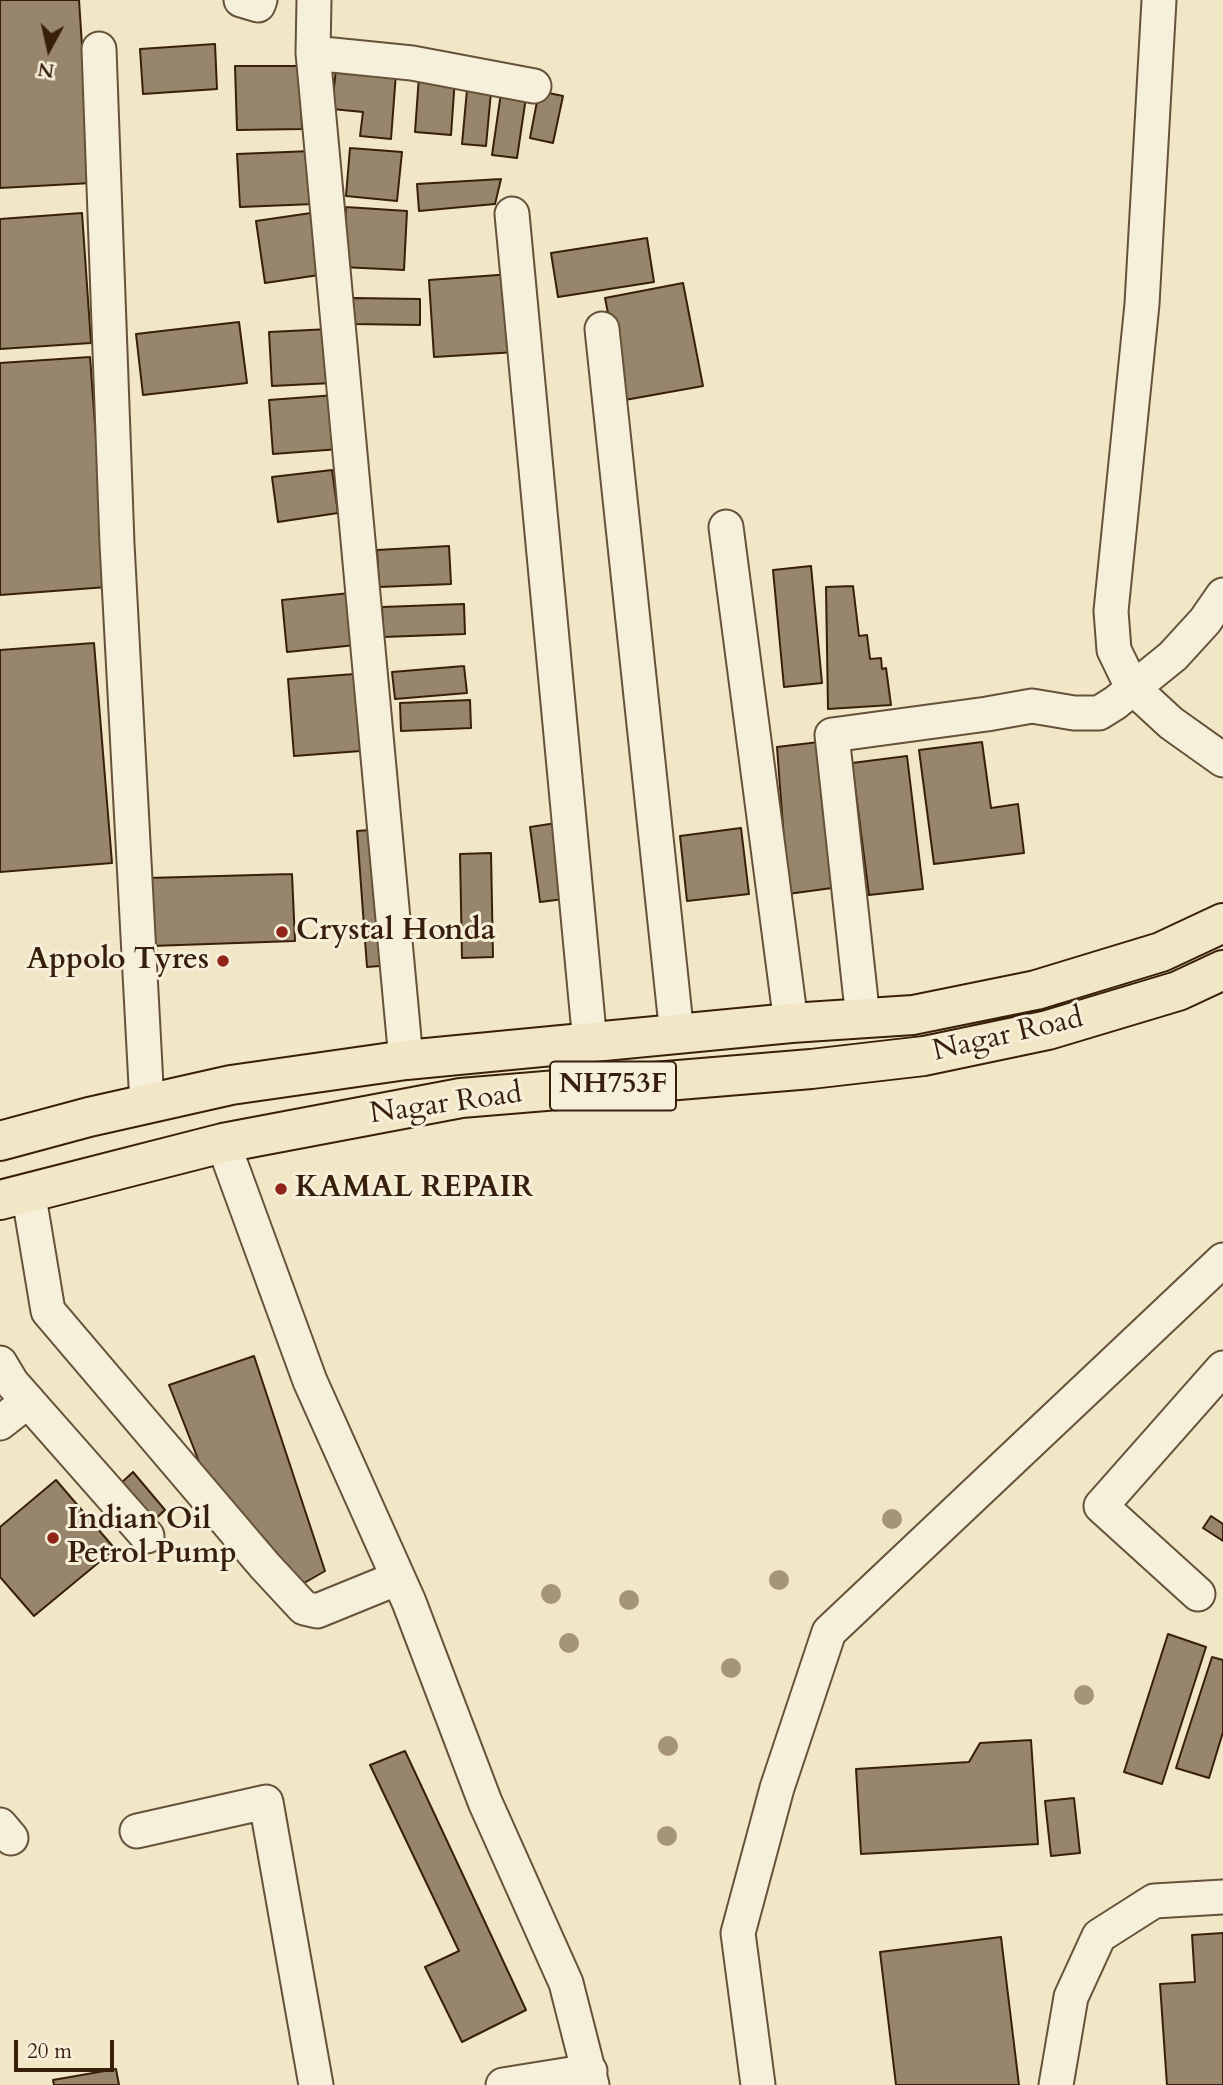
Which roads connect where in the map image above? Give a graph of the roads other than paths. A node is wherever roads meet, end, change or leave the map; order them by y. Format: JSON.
{"nodes":[{"id":1,"x":241,"y":0,"type":"edge"},
{"id":2,"x":260,"y":0,"type":"edge"},
{"id":3,"x":314,"y":0,"type":"edge"},
{"id":4,"x":1159,"y":0,"type":"edge"},
{"id":5,"x":99,"y":49,"type":"dead end"},
{"id":6,"x":313,"y":53,"type":"junction"},
{"id":7,"x":534,"y":86,"type":"dead end"},
{"id":8,"x":512,"y":214,"type":"dead end"},
{"id":9,"x":602,"y":329,"type":"dead end"},
{"id":10,"x":726,"y":527,"type":"dead end"},
{"id":11,"x":1223,"y":595,"type":"edge"},
{"id":12,"x":1132,"y":687,"type":"junction"},
{"id":13,"x":1223,"y":760,"type":"edge"},
{"id":14,"x":1223,"y":923,"type":"edge"},
{"id":15,"x":1223,"y":970,"type":"edge"},
{"id":16,"x":863,"y":1018,"type":"junction"},
{"id":17,"x":790,"y":1023,"type":"junction"},
{"id":18,"x":677,"y":1035,"type":"junction"},
{"id":19,"x":590,"y":1043,"type":"junction"},
{"id":20,"x":406,"y":1060,"type":"junction"},
{"id":21,"x":147,"y":1104,"type":"junction"},
{"id":22,"x":0,"y":1141,"type":"edge"},
{"id":23,"x":223,"y":1143,"type":"junction"},
{"id":24,"x":14,"y":1196,"type":"edge"},
{"id":25,"x":1223,"y":1260,"type":"edge"},
{"id":26,"x":0,"y":1363,"type":"edge"},
{"id":27,"x":1223,"y":1368,"type":"edge"},
{"id":28,"x":28,"y":1401,"type":"junction"},
{"id":29,"x":0,"y":1423,"type":"edge"},
{"id":30,"x":147,"y":1536,"type":"dead end"},
{"id":31,"x":398,"y":1578,"type":"junction"},
{"id":32,"x":1198,"y":1594,"type":"dead end"},
{"id":33,"x":137,"y":1831,"type":"dead end"},
{"id":34,"x":1223,"y":1897,"type":"edge"},
{"id":35,"x":591,"y":2078,"type":"edge"},
{"id":36,"x":316,"y":2085,"type":"edge"},
{"id":37,"x":503,"y":2085,"type":"edge"},
{"id":38,"x":758,"y":2085,"type":"edge"},
{"id":39,"x":1056,"y":2085,"type":"edge"}],
"edges":[{"from":1,"to":2,"type":"street"},
{"from":3,"to":6,"type":"street"},
{"from":4,"to":12,"type":"street"},
{"from":5,"to":21,"type":"street"},
{"from":6,"to":7,"type":"street"},
{"from":6,"to":20,"type":"street"},
{"from":8,"to":19,"type":"street"},
{"from":9,"to":18,"type":"street"},
{"from":10,"to":17,"type":"street"},
{"from":11,"to":12,"type":"street"},
{"from":12,"to":13,"type":"street"},
{"from":12,"to":16,"type":"street"},
{"from":14,"to":16,"type":"highway","name":"Nagar Road","number":"NH753F"},
{"from":15,"to":23,"type":"highway","name":"Nagar Road","number":"NH753F"},
{"from":16,"to":17,"type":"highway","name":"Nagar Road","number":"NH753F"},
{"from":17,"to":18,"type":"highway","name":"Nagar Road","number":"NH753F"},
{"from":18,"to":19,"type":"highway","name":"Nagar Road","number":"NH753F"},
{"from":19,"to":20,"type":"highway","name":"Nagar Road","number":"NH753F"},
{"from":20,"to":21,"type":"highway","name":"Nagar Road","number":"NH753F"},
{"from":21,"to":22,"type":"highway","name":"Nagar Road","number":"NH753F"},
{"from":23,"to":24,"type":"highway","name":"Nagar Road","number":"NH753F"},
{"from":23,"to":31,"type":"street"},
{"from":24,"to":31,"type":"street"},
{"from":25,"to":38,"type":"street"},
{"from":26,"to":28,"type":"street"},
{"from":27,"to":32,"type":"street"},
{"from":28,"to":29,"type":"street"},
{"from":28,"to":30,"type":"street"},
{"from":31,"to":35,"type":"street"},
{"from":33,"to":36,"type":"street"},
{"from":34,"to":39,"type":"street"},
{"from":35,"to":37,"type":"street"}]}
